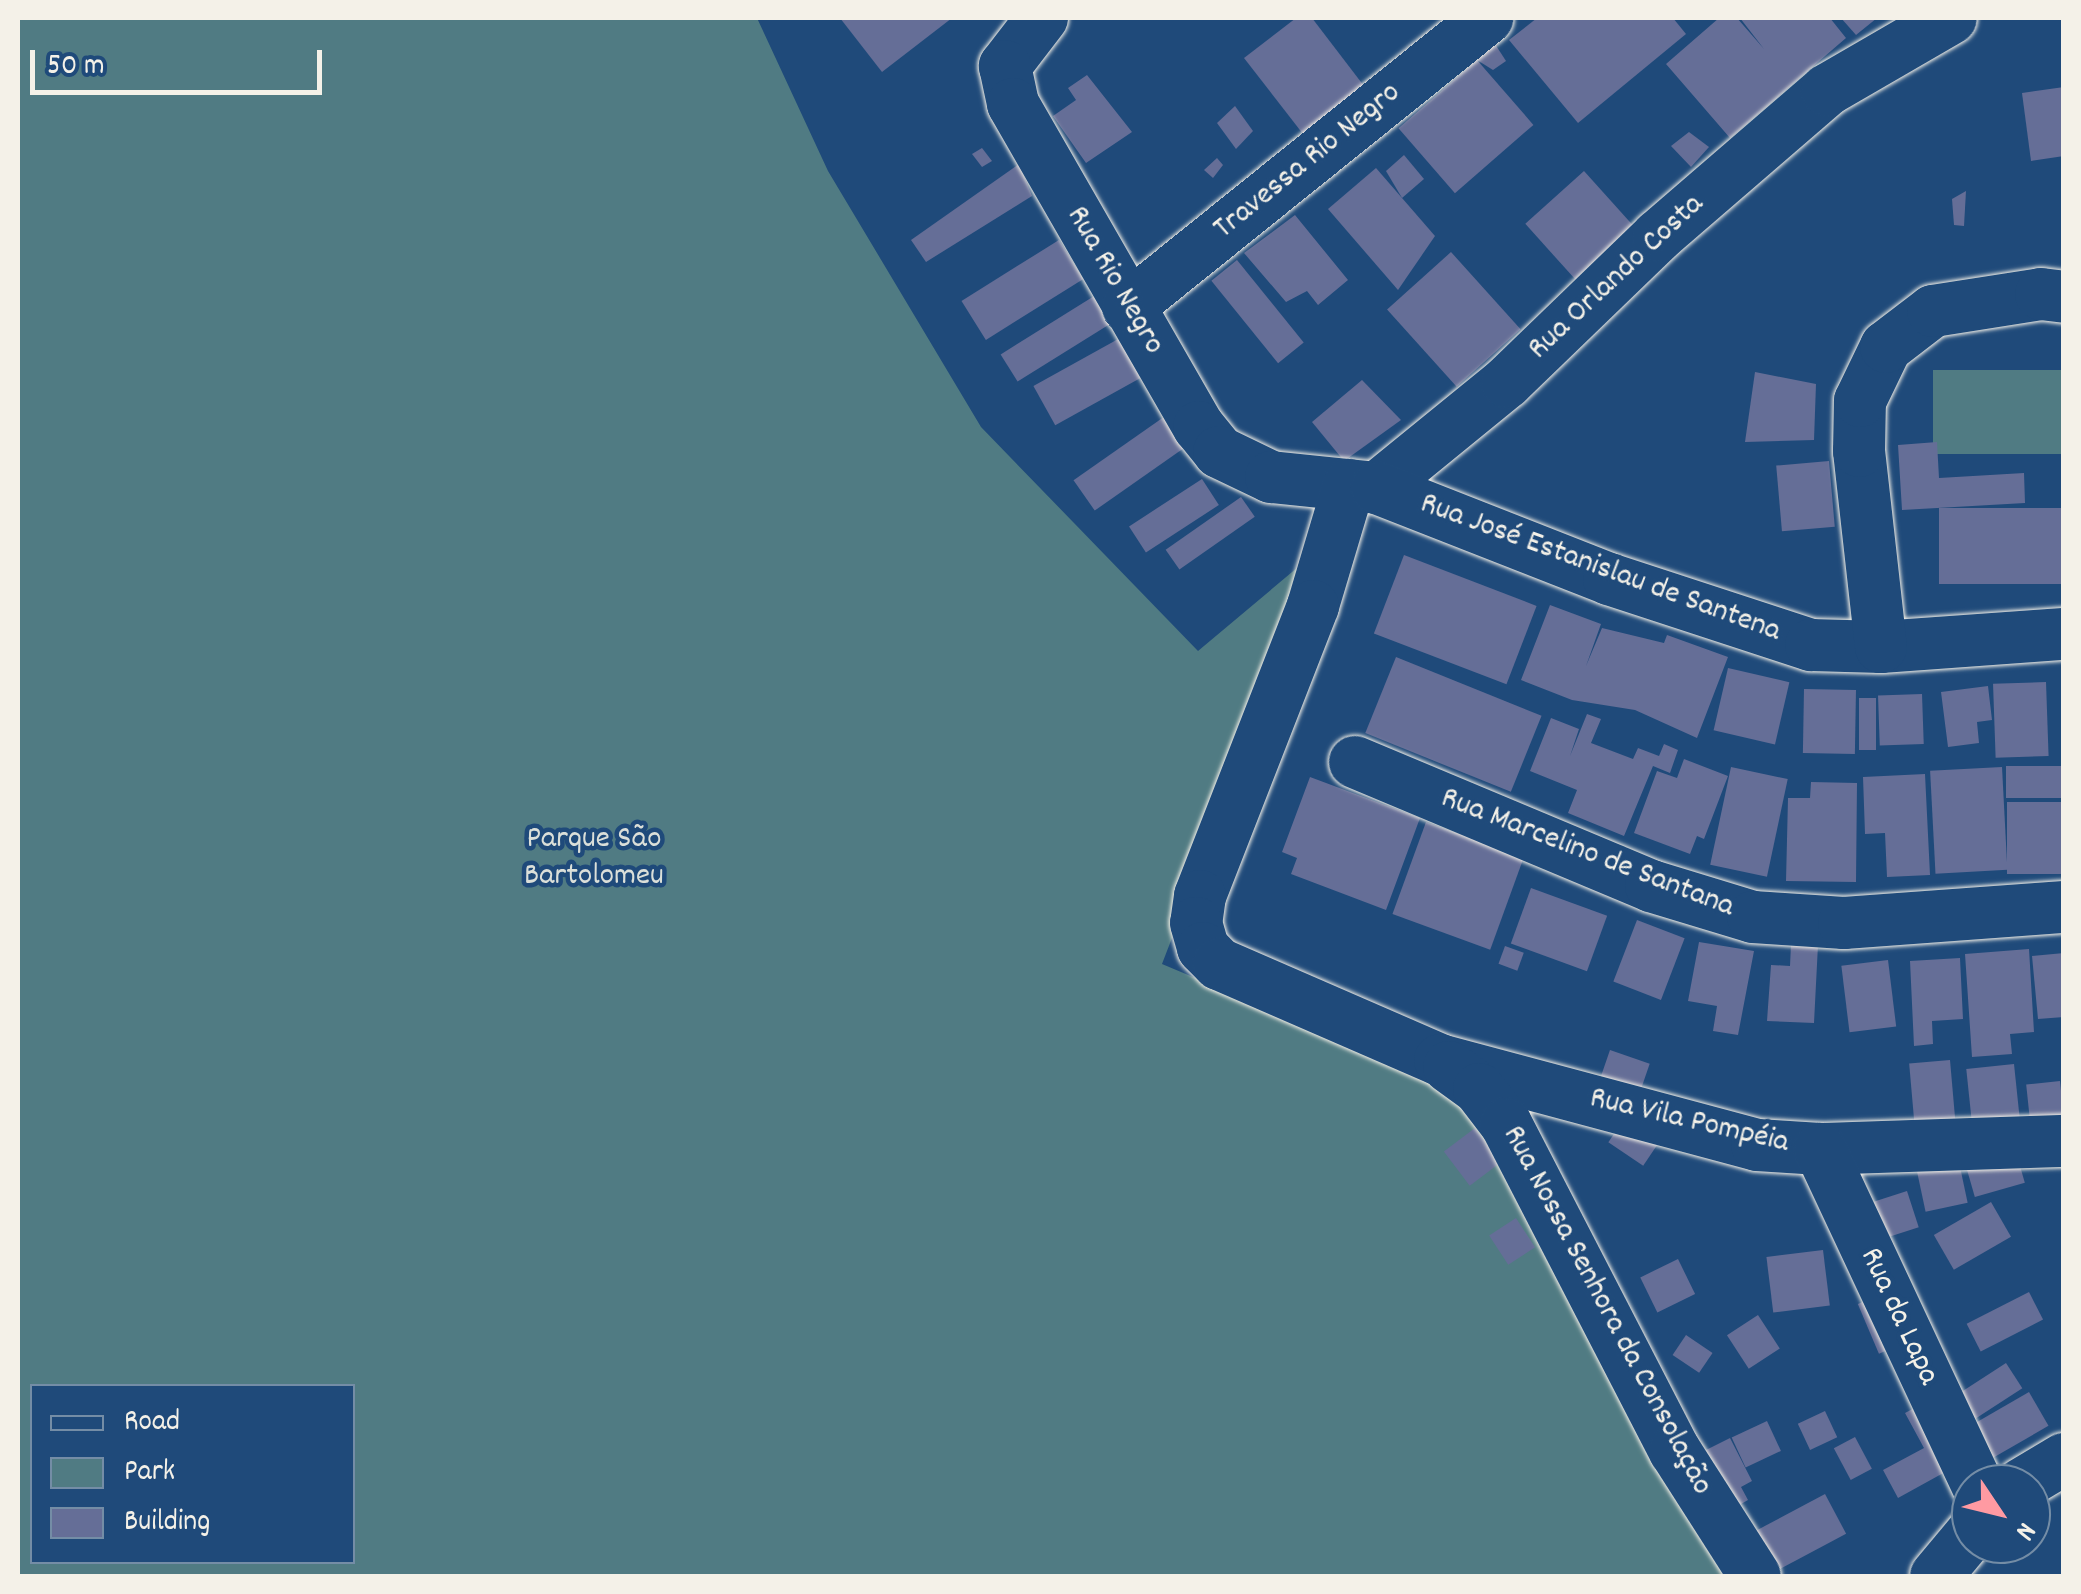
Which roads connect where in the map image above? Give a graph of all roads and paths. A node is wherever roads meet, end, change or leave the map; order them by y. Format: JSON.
{"nodes":[{"id":1,"x":1487,"y":18,"type":"edge"},
{"id":2,"x":1950,"y":18,"type":"edge"},
{"id":3,"x":1027,"y":34,"type":"edge"},
{"id":4,"x":2064,"y":297,"type":"edge"},
{"id":5,"x":1128,"y":307,"type":"junction"},
{"id":6,"x":1363,"y":487,"type":"junction"},
{"id":7,"x":2064,"y":634,"type":"edge"},
{"id":8,"x":1881,"y":648,"type":"junction"},
{"id":9,"x":1355,"y":762,"type":"dead end"},
{"id":10,"x":2064,"y":907,"type":"edge"},
{"id":11,"x":1440,"y":1060,"type":"junction"},
{"id":12,"x":2064,"y":1141,"type":"edge"},
{"id":13,"x":1820,"y":1150,"type":"junction"},
{"id":14,"x":1968,"y":1464,"type":"edge"},
{"id":15,"x":1755,"y":1576,"type":"edge"}],
"edges":[{"from":1,"to":5,"type":"street","name":"Travessa Rio Negro"},
{"from":2,"to":6,"type":"street","name":"Rua Orlando Costa"},
{"from":3,"to":5,"type":"street","name":"Rua Rio Negro"},
{"from":4,"to":8,"type":"street"},
{"from":5,"to":6,"type":"street","name":"Rua Rio Negro"},
{"from":6,"to":8,"type":"street","name":"Rua José Estanislau de Santena"},
{"from":6,"to":11,"type":"street"},
{"from":7,"to":8,"type":"street","name":"Rua José Estanislau de Santena"},
{"from":9,"to":10,"type":"street","name":"Rua Marcelino de Santana"},
{"from":11,"to":13,"type":"street","name":"Rua Vila Pompéia"},
{"from":11,"to":15,"type":"street","name":"Rua Nossa Senhora da Consolação"},
{"from":12,"to":13,"type":"street","name":"Rua Vila Pompéia"},
{"from":13,"to":14,"type":"street","name":"Rua da Lapa"}]}
